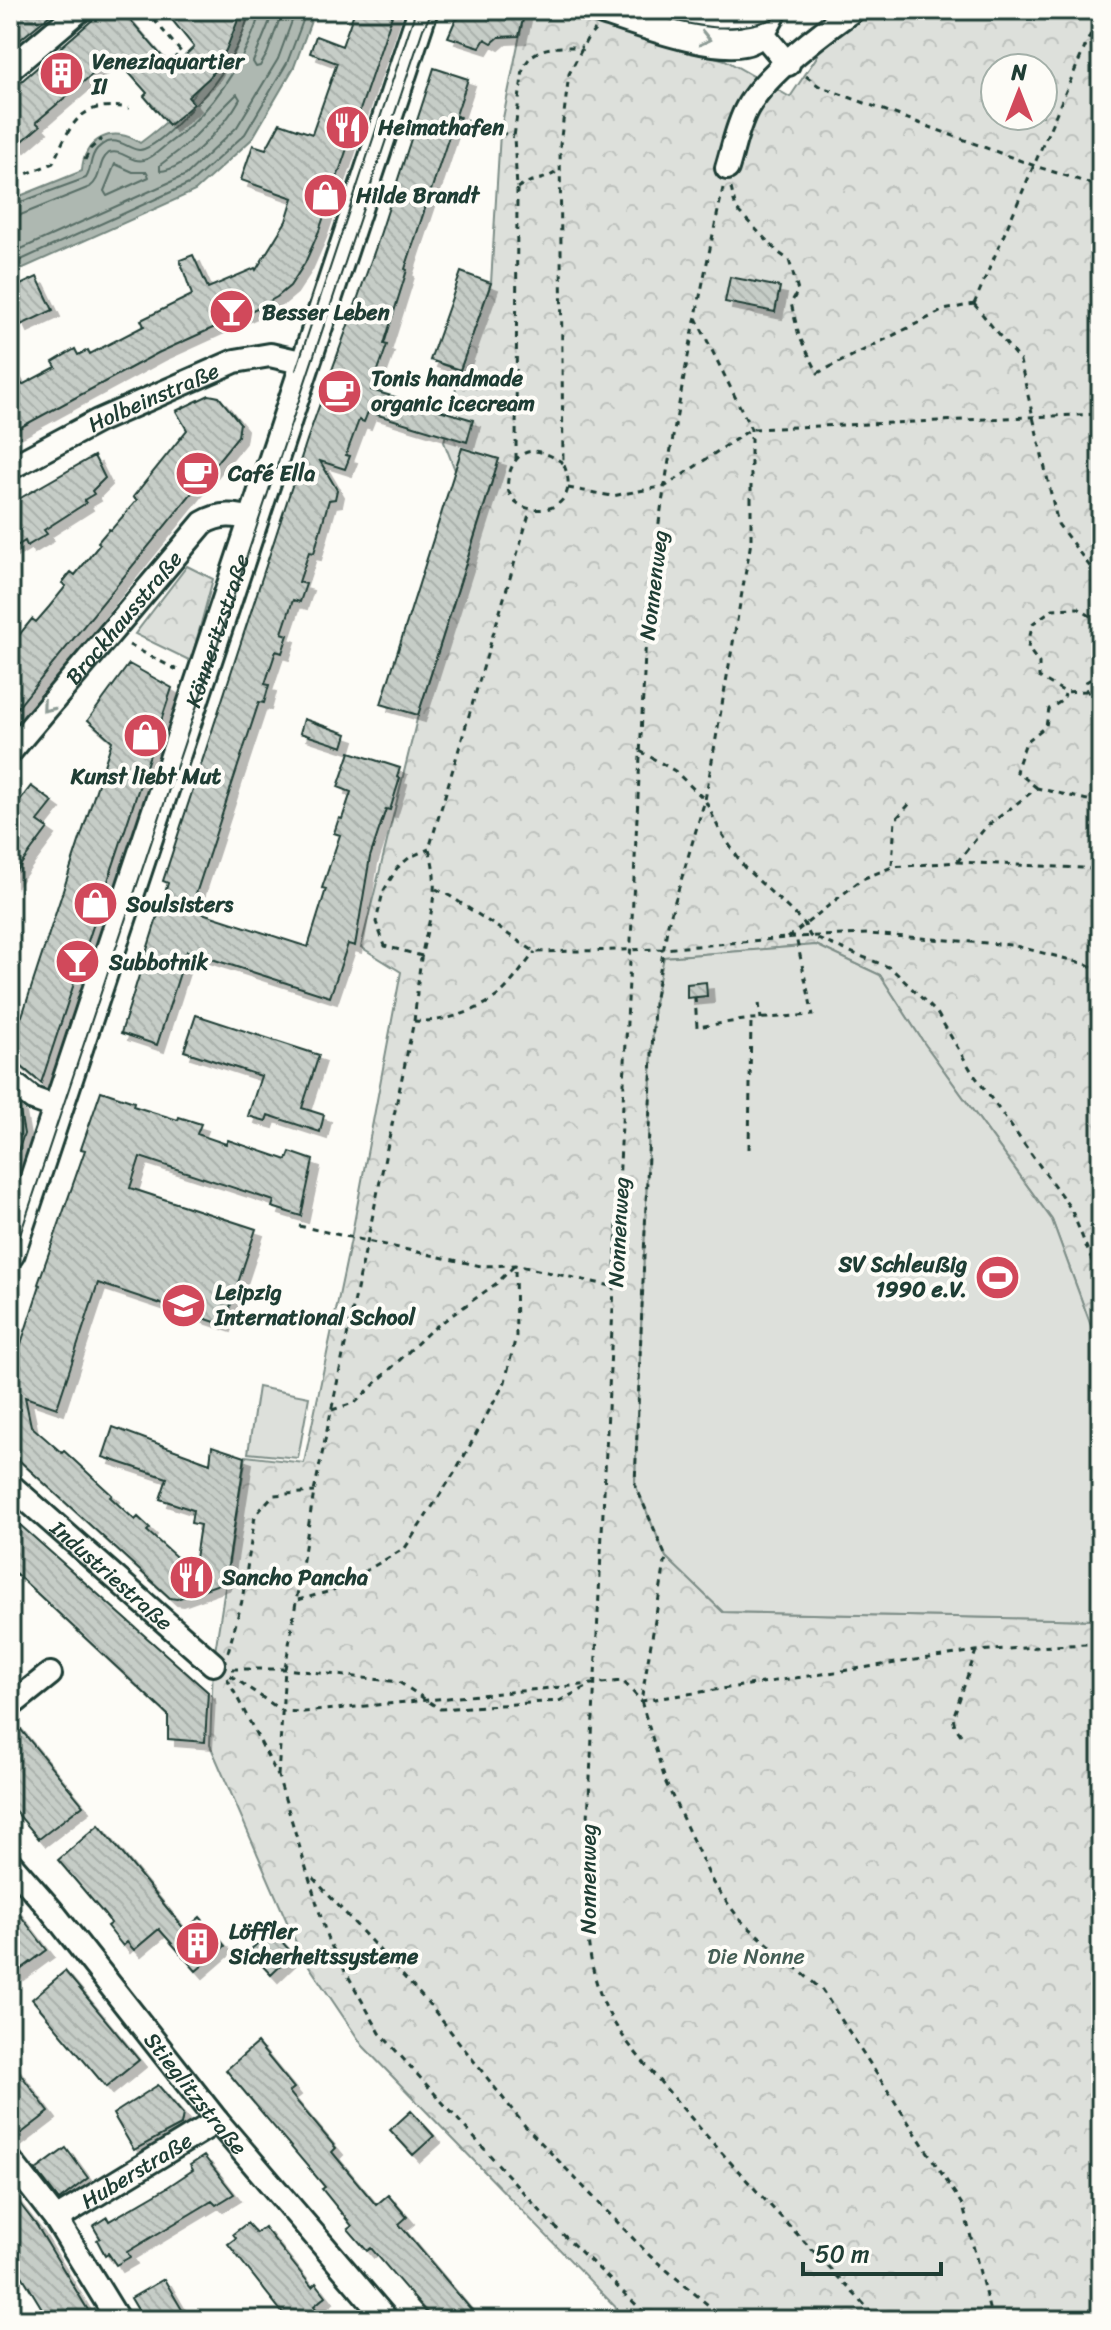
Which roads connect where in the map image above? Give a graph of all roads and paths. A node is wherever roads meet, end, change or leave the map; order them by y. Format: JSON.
{"nodes":[{"id":1,"x":80,"y":10,"type":"edge"},
{"id":2,"x":146,"y":10,"type":"edge"},
{"id":3,"x":667,"y":10,"type":"edge"},
{"id":4,"x":853,"y":10,"type":"edge"},
{"id":5,"x":1101,"y":10,"type":"edge"},
{"id":6,"x":612,"y":13,"type":"edge"},
{"id":7,"x":426,"y":15,"type":"edge"},
{"id":8,"x":758,"y":15,"type":"edge"},
{"id":9,"x":583,"y":47,"type":"junction"},
{"id":10,"x":169,"y":63,"type":"dead end"},
{"id":11,"x":788,"y":64,"type":"junction"},
{"id":12,"x":10,"y":69,"type":"edge"},
{"id":13,"x":129,"y":108,"type":"dead end"},
{"id":14,"x":455,"y":116,"type":"dead end"},
{"id":15,"x":514,"y":137,"type":"junction"},
{"id":16,"x":102,"y":139,"type":"dead end"},
{"id":17,"x":10,"y":160,"type":"edge"},
{"id":18,"x":85,"y":160,"type":"dead end"},
{"id":19,"x":1035,"y":166,"type":"junction"},
{"id":20,"x":561,"y":167,"type":"junction"},
{"id":21,"x":727,"y":168,"type":"junction"},
{"id":22,"x":1101,"y":187,"type":"edge"},
{"id":23,"x":517,"y":188,"type":"junction"},
{"id":24,"x":974,"y":304,"type":"junction"},
{"id":25,"x":696,"y":318,"type":"junction"},
{"id":26,"x":305,"y":363,"type":"junction"},
{"id":27,"x":1101,"y":414,"type":"edge"},
{"id":28,"x":1031,"y":418,"type":"junction"},
{"id":29,"x":751,"y":429,"type":"junction"},
{"id":30,"x":516,"y":459,"type":"junction"},
{"id":31,"x":563,"y":463,"type":"junction"},
{"id":32,"x":10,"y":468,"type":"edge"},
{"id":33,"x":666,"y":486,"type":"junction"},
{"id":34,"x":568,"y":488,"type":"junction"},
{"id":35,"x":530,"y":511,"type":"junction"},
{"id":36,"x":254,"y":520,"type":"junction"},
{"id":37,"x":1101,"y":586,"type":"edge"},
{"id":38,"x":1101,"y":623,"type":"edge"},
{"id":39,"x":107,"y":634,"type":"junction"},
{"id":40,"x":1101,"y":659,"type":"edge"},
{"id":41,"x":1096,"y":676,"type":"junction"},
{"id":42,"x":1101,"y":679,"type":"edge"},
{"id":43,"x":200,"y":681,"type":"junction"},
{"id":44,"x":1086,"y":691,"type":"junction"},
{"id":45,"x":1065,"y":692,"type":"junction"},
{"id":46,"x":1101,"y":693,"type":"edge"},
{"id":47,"x":640,"y":751,"type":"junction"},
{"id":48,"x":10,"y":752,"type":"edge"},
{"id":49,"x":1037,"y":788,"type":"junction"},
{"id":50,"x":705,"y":800,"type":"junction"},
{"id":51,"x":913,"y":800,"type":"dead end"},
{"id":52,"x":1101,"y":800,"type":"edge"},
{"id":53,"x":429,"y":849,"type":"junction"},
{"id":54,"x":957,"y":862,"type":"junction"},
{"id":55,"x":892,"y":867,"type":"junction"},
{"id":56,"x":1101,"y":869,"type":"edge"},
{"id":57,"x":436,"y":889,"type":"junction"},
{"id":58,"x":804,"y":923,"type":"junction"},
{"id":59,"x":810,"y":936,"type":"junction"},
{"id":60,"x":796,"y":937,"type":"junction"},
{"id":61,"x":788,"y":938,"type":"junction"},
{"id":62,"x":663,"y":949,"type":"junction"},
{"id":63,"x":632,"y":950,"type":"junction"},
{"id":64,"x":535,"y":952,"type":"junction"},
{"id":65,"x":422,"y":956,"type":"junction"},
{"id":66,"x":1101,"y":971,"type":"edge"},
{"id":67,"x":695,"y":997,"type":"dead end"},
{"id":68,"x":759,"y":1003,"type":"dead end"},
{"id":69,"x":751,"y":1019,"type":"junction"},
{"id":70,"x":761,"y":1019,"type":"junction"},
{"id":71,"x":414,"y":1021,"type":"junction"},
{"id":72,"x":10,"y":1081,"type":"edge"},
{"id":73,"x":58,"y":1108,"type":"junction"},
{"id":74,"x":749,"y":1149,"type":"dead end"},
{"id":75,"x":299,"y":1226,"type":"dead end"},
{"id":76,"x":365,"y":1242,"type":"junction"},
{"id":77,"x":1101,"y":1247,"type":"edge"},
{"id":78,"x":10,"y":1253,"type":"edge"},
{"id":79,"x":1091,"y":1257,"type":"junction"},
{"id":80,"x":515,"y":1265,"type":"junction"},
{"id":81,"x":1101,"y":1283,"type":"edge"},
{"id":82,"x":616,"y":1287,"type":"junction"},
{"id":83,"x":332,"y":1410,"type":"junction"},
{"id":84,"x":10,"y":1485,"type":"edge"},
{"id":85,"x":314,"y":1492,"type":"junction"},
{"id":86,"x":296,"y":1600,"type":"junction"},
{"id":87,"x":1101,"y":1643,"type":"edge"},
{"id":88,"x":976,"y":1651,"type":"junction"},
{"id":89,"x":218,"y":1667,"type":"junction"},
{"id":90,"x":285,"y":1669,"type":"junction"},
{"id":91,"x":50,"y":1674,"type":"dead end"},
{"id":92,"x":594,"y":1683,"type":"junction"},
{"id":93,"x":423,"y":1700,"type":"junction"},
{"id":94,"x":641,"y":1701,"type":"junction"},
{"id":95,"x":10,"y":1706,"type":"edge"},
{"id":96,"x":282,"y":1711,"type":"junction"},
{"id":97,"x":961,"y":1735,"type":"dead end"},
{"id":98,"x":278,"y":1776,"type":"junction"},
{"id":99,"x":10,"y":1863,"type":"edge"},
{"id":100,"x":310,"y":1875,"type":"junction"},
{"id":101,"x":217,"y":2121,"type":"junction"},
{"id":102,"x":10,"y":2160,"type":"edge"},
{"id":103,"x":56,"y":2219,"type":"junction"},
{"id":104,"x":118,"y":2320,"type":"edge"},
{"id":105,"x":387,"y":2320,"type":"edge"},
{"id":106,"x":652,"y":2320,"type":"edge"},
{"id":107,"x":726,"y":2320,"type":"edge"},
{"id":108,"x":879,"y":2320,"type":"edge"},
{"id":109,"x":992,"y":2320,"type":"edge"}],
"edges":[{"from":1,"to":12,"type":"street"},
{"from":2,"to":10,"type":"path"},
{"from":3,"to":8,"type":"main road"},
{"from":4,"to":11,"type":"street"},
{"from":5,"to":19,"type":"path"},
{"from":6,"to":8,"type":"main road","one_way":true},
{"from":6,"to":9,"type":"path"},
{"from":7,"to":26,"type":"main road","name":"Könneritzstraße"},
{"from":8,"to":11,"type":"street"},
{"from":9,"to":15,"type":"path"},
{"from":9,"to":20,"type":"path"},
{"from":11,"to":19,"type":"path"},
{"from":11,"to":21,"type":"street"},
{"from":13,"to":17,"type":"path"},
{"from":14,"to":15,"type":"path"},
{"from":15,"to":23,"type":"path"},
{"from":16,"to":18,"type":"path"},
{"from":19,"to":22,"type":"path"},
{"from":19,"to":24,"type":"path"},
{"from":20,"to":23,"type":"path"},
{"from":20,"to":31,"type":"path"},
{"from":21,"to":24,"type":"path"},
{"from":21,"to":25,"type":"path","name":"Nonnenweg"},
{"from":23,"to":30,"type":"path"},
{"from":24,"to":28,"type":"path"},
{"from":25,"to":29,"type":"path"},
{"from":25,"to":33,"type":"path","name":"Nonnenweg"},
{"from":26,"to":32,"type":"street","name":"Holbeinstraße"},
{"from":26,"to":36,"type":"main road","name":"Könneritzstraße"},
{"from":27,"to":28,"type":"path"},
{"from":28,"to":29,"type":"path"},
{"from":28,"to":37,"type":"path"},
{"from":29,"to":33,"type":"path"},
{"from":29,"to":50,"type":"path"},
{"from":30,"to":31,"type":"path"},
{"from":30,"to":35,"type":"path"},
{"from":31,"to":34,"type":"path"},
{"from":33,"to":34,"type":"path"},
{"from":33,"to":47,"type":"path","name":"Nonnenweg"},
{"from":34,"to":35,"type":"path"},
{"from":35,"to":53,"type":"path"},
{"from":36,"to":39,"type":"street","name":"Brockhausstraße"},
{"from":36,"to":43,"type":"main road","name":"Könneritzstraße"},
{"from":38,"to":45,"type":"path"},
{"from":39,"to":43,"type":"path"},
{"from":39,"to":48,"type":"street","name":"Brockhausstraße","one_way":true},
{"from":40,"to":41,"type":"path"},
{"from":41,"to":42,"type":"path"},
{"from":41,"to":44,"type":"path"},
{"from":43,"to":73,"type":"main road","name":"Könneritzstraße"},
{"from":44,"to":45,"type":"path"},
{"from":44,"to":46,"type":"path"},
{"from":45,"to":49,"type":"path"},
{"from":47,"to":50,"type":"path"},
{"from":47,"to":63,"type":"path","name":"Nonnenweg"},
{"from":49,"to":52,"type":"path"},
{"from":49,"to":54,"type":"path"},
{"from":50,"to":58,"type":"path"},
{"from":50,"to":62,"type":"path"},
{"from":51,"to":55,"type":"path"},
{"from":53,"to":57,"type":"path"},
{"from":53,"to":65,"type":"path"},
{"from":54,"to":55,"type":"path"},
{"from":54,"to":56,"type":"path"},
{"from":55,"to":58,"type":"path"},
{"from":57,"to":64,"type":"path"},
{"from":57,"to":65,"type":"path"},
{"from":58,"to":59,"type":"path"},
{"from":58,"to":61,"type":"path"},
{"from":59,"to":60,"type":"path"},
{"from":59,"to":66,"type":"path"},
{"from":59,"to":79,"type":"path"},
{"from":60,"to":61,"type":"path"},
{"from":60,"to":70,"type":"path"},
{"from":61,"to":62,"type":"path"},
{"from":62,"to":63,"type":"path"},
{"from":62,"to":94,"type":"path"},
{"from":63,"to":64,"type":"path"},
{"from":63,"to":82,"type":"path","name":"Nonnenweg"},
{"from":64,"to":71,"type":"path"},
{"from":65,"to":71,"type":"path"},
{"from":67,"to":69,"type":"path"},
{"from":68,"to":70,"type":"path"},
{"from":69,"to":70,"type":"path"},
{"from":69,"to":74,"type":"path"},
{"from":71,"to":76,"type":"path"},
{"from":72,"to":73,"type":"street"},
{"from":73,"to":78,"type":"main road","name":"Könneritzstraße"},
{"from":75,"to":76,"type":"path"},
{"from":76,"to":80,"type":"path"},
{"from":76,"to":83,"type":"path"},
{"from":77,"to":79,"type":"path"},
{"from":79,"to":81,"type":"path"},
{"from":80,"to":82,"type":"path"},
{"from":80,"to":83,"type":"path"},
{"from":80,"to":86,"type":"path"},
{"from":82,"to":92,"type":"path","name":"Nonnenweg"},
{"from":83,"to":85,"type":"path"},
{"from":84,"to":89,"type":"street","name":"Industriestraße"},
{"from":85,"to":86,"type":"path"},
{"from":85,"to":89,"type":"path"},
{"from":86,"to":90,"type":"path"},
{"from":87,"to":88,"type":"path"},
{"from":88,"to":94,"type":"path"},
{"from":88,"to":97,"type":"path"},
{"from":89,"to":90,"type":"path"},
{"from":89,"to":96,"type":"path"},
{"from":89,"to":98,"type":"path"},
{"from":90,"to":93,"type":"path"},
{"from":90,"to":96,"type":"path"},
{"from":91,"to":95,"type":"street"},
{"from":92,"to":93,"type":"path"},
{"from":92,"to":93,"type":"path"},
{"from":92,"to":94,"type":"path"},
{"from":92,"to":108,"type":"path","name":"Nonnenweg"},
{"from":93,"to":96,"type":"path"},
{"from":94,"to":109,"type":"path"},
{"from":96,"to":98,"type":"path"},
{"from":98,"to":100,"type":"path"},
{"from":99,"to":101,"type":"street","name":"Stieglitzstraße"},
{"from":100,"to":106,"type":"path"},
{"from":100,"to":107,"type":"path"},
{"from":101,"to":103,"type":"street","name":"Huberstraße"},
{"from":101,"to":105,"type":"street","name":"Stieglitzstraße"},
{"from":102,"to":103,"type":"street"},
{"from":103,"to":104,"type":"street"}]}
